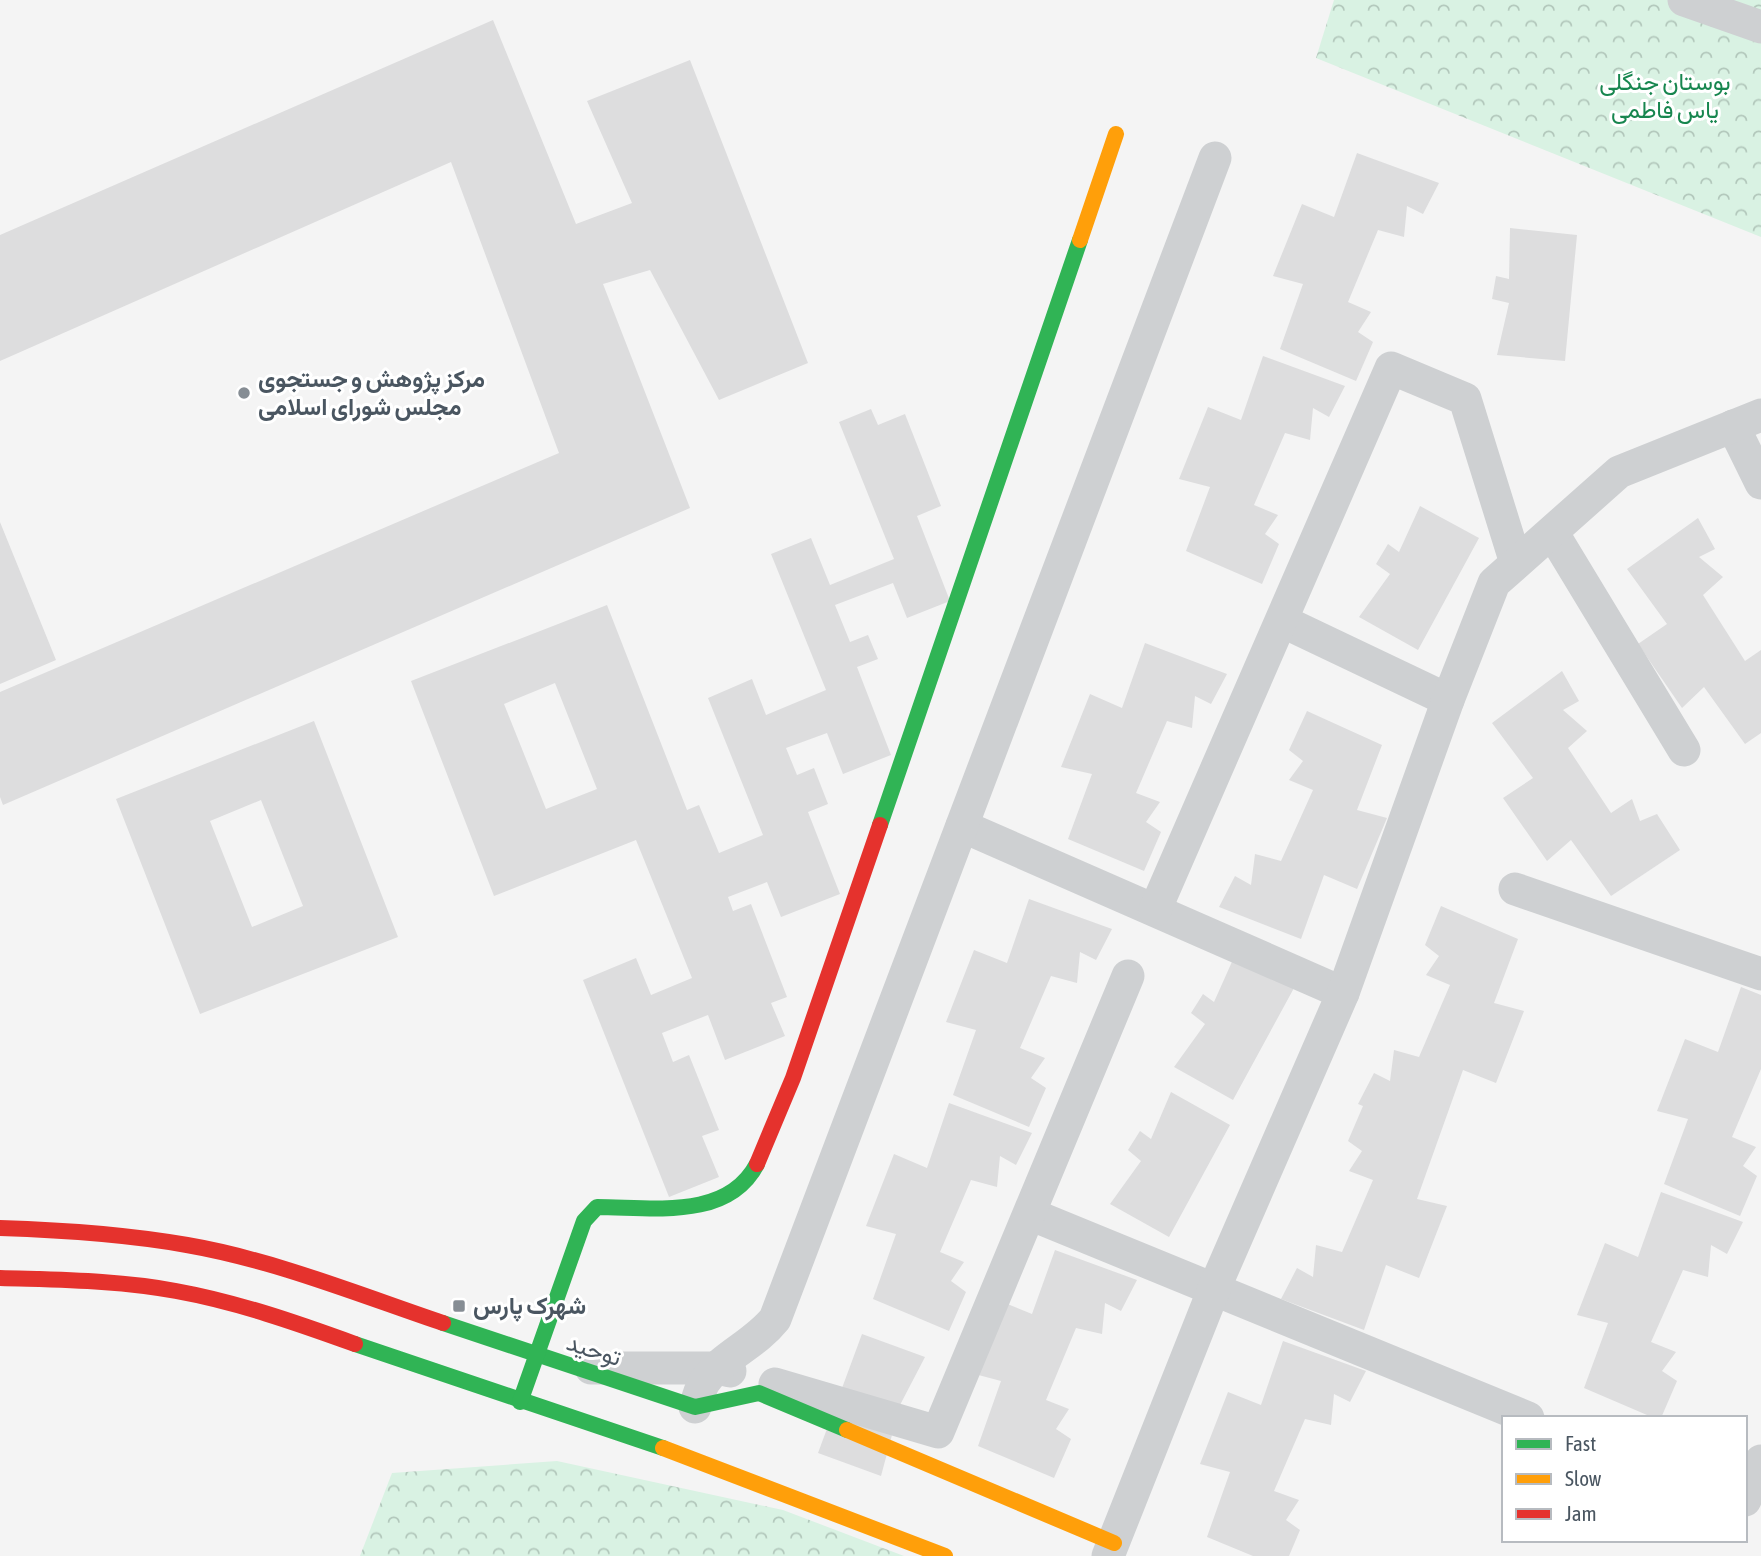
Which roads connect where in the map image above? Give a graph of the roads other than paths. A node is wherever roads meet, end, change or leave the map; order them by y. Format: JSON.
{"nodes":[{"id":1,"x":1684,"y":0,"type":"edge"},
{"id":2,"x":1761,"y":27,"type":"edge"},
{"id":3,"x":1116,"y":134,"type":"dead end"},
{"id":4,"x":1214,"y":159,"type":"dead end"},
{"id":5,"x":1747,"y":420,"type":"edge"},
{"id":6,"x":1761,"y":483,"type":"edge"},
{"id":7,"x":1552,"y":532,"type":"junction"},
{"id":8,"x":1516,"y":564,"type":"junction"},
{"id":9,"x":1282,"y":621,"type":"junction"},
{"id":10,"x":1448,"y":700,"type":"junction"},
{"id":11,"x":1684,"y":750,"type":"dead end"},
{"id":12,"x":962,"y":826,"type":"junction"},
{"id":13,"x":1515,"y":889,"type":"dead end"},
{"id":14,"x":1155,"y":910,"type":"junction"},
{"id":15,"x":1761,"y":974,"type":"edge"},
{"id":16,"x":1128,"y":976,"type":"dead end"},
{"id":17,"x":1343,"y":993,"type":"junction"},
{"id":18,"x":1030,"y":1214,"type":"junction"},
{"id":19,"x":0,"y":1228,"type":"edge"},
{"id":20,"x":0,"y":1278,"type":"edge"},
{"id":21,"x":1214,"y":1289,"type":"junction"},
{"id":22,"x":537,"y":1355,"type":"junction"},
{"id":23,"x":718,"y":1367,"type":"junction"},
{"id":24,"x":575,"y":1368,"type":"junction"},
{"id":25,"x":520,"y":1402,"type":"junction"},
{"id":26,"x":695,"y":1408,"type":"junction"},
{"id":27,"x":1523,"y":1416,"type":"edge"},
{"id":28,"x":1761,"y":1461,"type":"edge"},
{"id":29,"x":1747,"y":1495,"type":"edge"},
{"id":30,"x":1111,"y":1549,"type":"edge"},
{"id":31,"x":945,"y":1556,"type":"edge"}],
"edges":[{"from":1,"to":2,"type":"street"},
{"from":3,"to":22,"type":"main road"},
{"from":4,"to":12,"type":"street"},
{"from":5,"to":6,"type":"street"},
{"from":5,"to":7,"type":"street"},
{"from":7,"to":8,"type":"street"},
{"from":7,"to":11,"type":"street"},
{"from":8,"to":9,"type":"street"},
{"from":8,"to":10,"type":"street"},
{"from":9,"to":10,"type":"street"},
{"from":9,"to":14,"type":"street"},
{"from":10,"to":17,"type":"street"},
{"from":12,"to":14,"type":"street"},
{"from":12,"to":23,"type":"street"},
{"from":13,"to":15,"type":"street"},
{"from":14,"to":17,"type":"street"},
{"from":16,"to":18,"type":"street"},
{"from":17,"to":21,"type":"street"},
{"from":18,"to":21,"type":"street"},
{"from":18,"to":23,"type":"street"},
{"from":19,"to":22,"type":"main road","name":"توحید"},
{"from":20,"to":25,"type":"main road"},
{"from":21,"to":27,"type":"street"},
{"from":21,"to":30,"type":"street"},
{"from":22,"to":24,"type":"main road","name":"توحید"},
{"from":22,"to":25,"type":"main road"},
{"from":23,"to":24,"type":"street"},
{"from":23,"to":26,"type":"street"},
{"from":24,"to":26,"type":"main road","name":"توحید"},
{"from":25,"to":31,"type":"main road"},
{"from":26,"to":30,"type":"main road"},
{"from":28,"to":29,"type":"street"}]}
